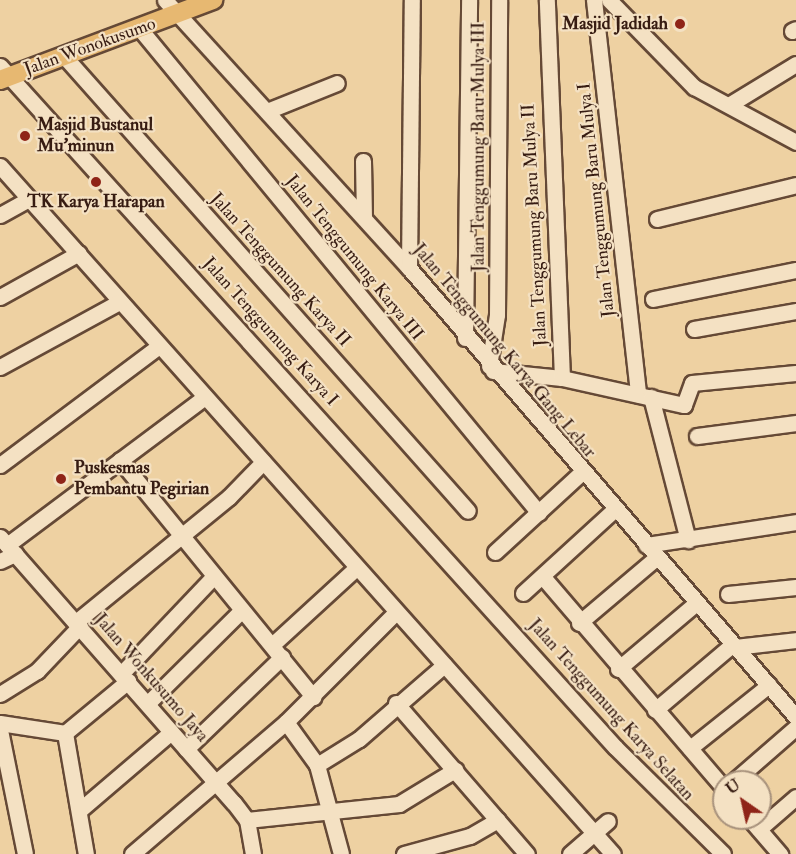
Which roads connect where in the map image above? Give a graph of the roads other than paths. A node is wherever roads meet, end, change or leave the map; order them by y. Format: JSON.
{"nodes":[{"id":1,"x":210,"y":0,"type":"edge"},
{"id":2,"x":412,"y":0,"type":"edge"},
{"id":3,"x":469,"y":0,"type":"edge"},
{"id":4,"x":499,"y":0,"type":"edge"},
{"id":5,"x":547,"y":0,"type":"edge"},
{"id":6,"x":594,"y":0,"type":"edge"},
{"id":7,"x":609,"y":0,"type":"edge"},
{"id":8,"x":620,"y":0,"type":"edge"},
{"id":9,"x":171,"y":12,"type":"edge"},
{"id":10,"x":140,"y":29,"type":"junction"},
{"id":11,"x":64,"y":56,"type":"junction"},
{"id":12,"x":796,"y":64,"type":"edge"},
{"id":13,"x":3,"y":74,"type":"edge"},
{"id":14,"x":337,"y":82,"type":"dead end"},
{"id":15,"x":732,"y":104,"type":"junction"},
{"id":16,"x":267,"y":111,"type":"junction"},
{"id":17,"x":796,"y":136,"type":"edge"},
{"id":18,"x":796,"y":142,"type":"edge"},
{"id":19,"x":363,"y":161,"type":"dead end"},
{"id":20,"x":0,"y":166,"type":"edge"},
{"id":21,"x":796,"y":184,"type":"edge"},
{"id":22,"x":29,"y":199,"type":"junction"},
{"id":23,"x":0,"y":214,"type":"edge"},
{"id":24,"x":364,"y":218,"type":"junction"},
{"id":25,"x":657,"y":219,"type":"dead end"},
{"id":26,"x":79,"y":253,"type":"junction"},
{"id":27,"x":409,"y":268,"type":"junction"},
{"id":28,"x":796,"y":270,"type":"edge"},
{"id":29,"x":0,"y":297,"type":"edge"},
{"id":30,"x":654,"y":299,"type":"dead end"},
{"id":31,"x":120,"y":302,"type":"junction"},
{"id":32,"x":796,"y":311,"type":"edge"},
{"id":33,"x":694,"y":329,"type":"dead end"},
{"id":34,"x":465,"y":338,"type":"junction"},
{"id":35,"x":159,"y":346,"type":"junction"},
{"id":36,"x":0,"y":367,"type":"edge"},
{"id":37,"x":491,"y":369,"type":"junction"},
{"id":38,"x":796,"y":373,"type":"edge"},
{"id":39,"x":562,"y":378,"type":"junction"},
{"id":40,"x":645,"y":396,"type":"junction"},
{"id":41,"x":205,"y":397,"type":"junction"},
{"id":42,"x":796,"y":423,"type":"edge"},
{"id":43,"x":697,"y":436,"type":"dead end"},
{"id":44,"x":120,"y":460,"type":"junction"},
{"id":45,"x":263,"y":462,"type":"junction"},
{"id":46,"x":0,"y":465,"type":"edge"},
{"id":47,"x":582,"y":472,"type":"junction"},
{"id":48,"x":616,"y":508,"type":"junction"},
{"id":49,"x":468,"y":511,"type":"dead end"},
{"id":50,"x":538,"y":513,"type":"junction"},
{"id":51,"x":796,"y":522,"type":"edge"},
{"id":52,"x":179,"y":534,"type":"junction"},
{"id":53,"x":688,"y":540,"type":"junction"},
{"id":54,"x":7,"y":545,"type":"edge"},
{"id":55,"x":646,"y":545,"type":"junction"},
{"id":56,"x":495,"y":552,"type":"dead end"},
{"id":57,"x":656,"y":558,"type":"junction"},
{"id":58,"x":0,"y":561,"type":"edge"},
{"id":59,"x":356,"y":568,"type":"junction"},
{"id":60,"x":214,"y":576,"type":"junction"},
{"id":61,"x":543,"y":577,"type":"junction"},
{"id":62,"x":796,"y":586,"type":"edge"},
{"id":63,"x":524,"y":593,"type":"dead end"},
{"id":64,"x":729,"y":594,"type":"dead end"},
{"id":65,"x":696,"y":603,"type":"junction"},
{"id":66,"x":242,"y":610,"type":"junction"},
{"id":67,"x":396,"y":612,"type":"junction"},
{"id":68,"x":499,"y":615,"type":"joint"},
{"id":69,"x":79,"y":623,"type":"junction"},
{"id":70,"x":579,"y":623,"type":"junction"},
{"id":71,"x":796,"y":640,"type":"edge"},
{"id":72,"x":733,"y":646,"type":"junction"},
{"id":73,"x":277,"y":651,"type":"junction"},
{"id":74,"x":444,"y":665,"type":"junction"},
{"id":75,"x":618,"y":669,"type":"junction"},
{"id":76,"x":125,"y":677,"type":"junction"},
{"id":77,"x":769,"y":685,"type":"junction"},
{"id":78,"x":0,"y":694,"type":"edge"},
{"id":79,"x":313,"y":697,"type":"junction"},
{"id":80,"x":396,"y":703,"type":"junction"},
{"id":81,"x":148,"y":704,"type":"junction"},
{"id":82,"x":655,"y":710,"type":"junction"},
{"id":83,"x":796,"y":717,"type":"edge"},
{"id":84,"x":285,"y":722,"type":"junction"},
{"id":85,"x":0,"y":723,"type":"edge"},
{"id":86,"x":796,"y":727,"type":"edge"},
{"id":87,"x":0,"y":730,"type":"edge"},
{"id":88,"x":171,"y":732,"type":"junction"},
{"id":89,"x":65,"y":733,"type":"junction"},
{"id":90,"x":690,"y":748,"type":"junction"},
{"id":91,"x":186,"y":749,"type":"junction"},
{"id":92,"x":317,"y":765,"type":"junction"},
{"id":93,"x":455,"y":770,"type":"junction"},
{"id":94,"x":747,"y":770,"type":"edge"},
{"id":95,"x":712,"y":774,"type":"edge"},
{"id":96,"x":217,"y":782,"type":"junction"},
{"id":97,"x":796,"y":797,"type":"edge"},
{"id":98,"x":81,"y":809,"type":"junction"},
{"id":99,"x":332,"y":810,"type":"junction"},
{"id":100,"x":772,"y":812,"type":"edge"},
{"id":101,"x":248,"y":820,"type":"junction"},
{"id":102,"x":498,"y":820,"type":"junction"},
{"id":103,"x":608,"y":821,"type":"dead end"},
{"id":104,"x":759,"y":830,"type":"edge"},
{"id":105,"x":593,"y":835,"type":"junction"},
{"id":106,"x":25,"y":854,"type":"edge"},
{"id":107,"x":86,"y":854,"type":"edge"},
{"id":108,"x":132,"y":854,"type":"edge"},
{"id":109,"x":253,"y":854,"type":"edge"},
{"id":110,"x":341,"y":854,"type":"edge"},
{"id":111,"x":404,"y":854,"type":"edge"},
{"id":112,"x":527,"y":854,"type":"edge"},
{"id":113,"x":570,"y":854,"type":"edge"},
{"id":114,"x":613,"y":854,"type":"edge"},
{"id":115,"x":723,"y":854,"type":"edge"},
{"id":116,"x":780,"y":854,"type":"edge"}],
"edges":[{"from":1,"to":9,"type":"main road","name":"Jalan Wonokusumo"},
{"from":2,"to":27,"type":"street"},
{"from":3,"to":34,"type":"street"},
{"from":4,"to":37,"type":"street","name":"Jalan Tenggumung Baru Mulya III"},
{"from":5,"to":39,"type":"street","name":"Jalan Tenggumung Baru Mulya II"},
{"from":6,"to":40,"type":"street","name":"Jalan Tenggumung Baru Mulya I"},
{"from":7,"to":18,"type":"street"},
{"from":8,"to":15,"type":"street"},
{"from":9,"to":10,"type":"main road","name":"Jalan Wonokusumo"},
{"from":9,"to":16,"type":"street","name":"Jalan Tenggumung Karya Gang Lebar"},
{"from":10,"to":11,"type":"main road","name":"Jalan Wonokusumo"},
{"from":10,"to":50,"type":"street","name":"Jalan Tenggumung Karya III"},
{"from":11,"to":13,"type":"main road","name":"Jalan Wonokusumo"},
{"from":11,"to":49,"type":"street","name":"Jalan Tenggumung Karya II"},
{"from":12,"to":15,"type":"street"},
{"from":13,"to":68,"type":"street","name":"Jalan Tenggumung Karya I"},
{"from":14,"to":16,"type":"street"},
{"from":15,"to":17,"type":"street"},
{"from":16,"to":24,"type":"street","name":"Jalan Tenggumung Karya Gang Lebar"},
{"from":19,"to":24,"type":"street"},
{"from":20,"to":22,"type":"street"},
{"from":21,"to":25,"type":"street"},
{"from":22,"to":23,"type":"street"},
{"from":22,"to":26,"type":"street"},
{"from":24,"to":27,"type":"street","name":"Jalan Tenggumung Karya Gang Lebar"},
{"from":26,"to":29,"type":"street"},
{"from":26,"to":31,"type":"street"},
{"from":27,"to":34,"type":"street","name":"Jalan Tenggumung Karya Gang Lebar"},
{"from":28,"to":30,"type":"street"},
{"from":31,"to":35,"type":"street"},
{"from":31,"to":36,"type":"street"},
{"from":32,"to":33,"type":"street"},
{"from":34,"to":37,"type":"street","name":"Jalan Tenggumung Karya Gang Lebar"},
{"from":35,"to":41,"type":"street"},
{"from":35,"to":46,"type":"street"},
{"from":37,"to":39,"type":"street"},
{"from":37,"to":47,"type":"street","name":"Jalan Tenggumung Karya Gang Lebar"},
{"from":38,"to":40,"type":"street"},
{"from":39,"to":40,"type":"street"},
{"from":40,"to":53,"type":"street","name":"Jalan Tenggumung Baru Mulya I"},
{"from":41,"to":44,"type":"street"},
{"from":41,"to":45,"type":"street"},
{"from":42,"to":43,"type":"street"},
{"from":44,"to":52,"type":"street"},
{"from":44,"to":54,"type":"street"},
{"from":45,"to":52,"type":"street"},
{"from":45,"to":59,"type":"street"},
{"from":47,"to":48,"type":"street","name":"Jalan Tenggumung Karya Gang Lebar"},
{"from":47,"to":50,"type":"street"},
{"from":48,"to":55,"type":"street","name":"Jalan Tenggumung Karya Gang Lebar"},
{"from":48,"to":61,"type":"street"},
{"from":50,"to":56,"type":"street"},
{"from":51,"to":53,"type":"street"},
{"from":52,"to":60,"type":"street"},
{"from":52,"to":69,"type":"street"},
{"from":53,"to":55,"type":"street"},
{"from":54,"to":58,"type":"street"},
{"from":54,"to":69,"type":"street","name":"Jalan Wonkusumo Jaya"},
{"from":55,"to":57,"type":"street","name":"Jalan Tenggumung Karya Gang Lebar"},
{"from":57,"to":65,"type":"street","name":"Jalan Tenggumung Karya Gang Lebar"},
{"from":57,"to":70,"type":"street"},
{"from":59,"to":67,"type":"street"},
{"from":59,"to":73,"type":"street"},
{"from":60,"to":66,"type":"street"},
{"from":60,"to":76,"type":"street"},
{"from":61,"to":63,"type":"street"},
{"from":61,"to":70,"type":"street"},
{"from":62,"to":64,"type":"street"},
{"from":65,"to":72,"type":"street","name":"Jalan Tenggumung Karya Gang Lebar"},
{"from":65,"to":75,"type":"street"},
{"from":66,"to":73,"type":"street"},
{"from":66,"to":81,"type":"street"},
{"from":67,"to":74,"type":"street"},
{"from":67,"to":79,"type":"street"},
{"from":68,"to":115,"type":"street","name":"Jalan Tenggumung Karya Selatan"},
{"from":69,"to":76,"type":"street","name":"Jalan Wonkusumo Jaya"},
{"from":69,"to":78,"type":"street"},
{"from":70,"to":75,"type":"street"},
{"from":71,"to":72,"type":"street"},
{"from":72,"to":77,"type":"street","name":"Jalan Tenggumung Karya Gang Lebar"},
{"from":72,"to":82,"type":"street"},
{"from":73,"to":79,"type":"street"},
{"from":73,"to":91,"type":"street"},
{"from":74,"to":80,"type":"street"},
{"from":74,"to":105,"type":"street"},
{"from":75,"to":82,"type":"street"},
{"from":76,"to":81,"type":"street","name":"Jalan Wonkusumo Jaya"},
{"from":76,"to":89,"type":"street"},
{"from":77,"to":83,"type":"street","name":"Jalan Tenggumung Karya Gang Lebar"},
{"from":77,"to":90,"type":"street"},
{"from":79,"to":84,"type":"street"},
{"from":80,"to":92,"type":"street"},
{"from":80,"to":93,"type":"street"},
{"from":81,"to":88,"type":"street","name":"Jalan Wonkusumo Jaya"},
{"from":82,"to":90,"type":"street"},
{"from":84,"to":92,"type":"street"},
{"from":84,"to":96,"type":"street"},
{"from":85,"to":89,"type":"street"},
{"from":86,"to":94,"type":"street"},
{"from":87,"to":106,"type":"street"},
{"from":88,"to":91,"type":"street","name":"Jalan Wonkusumo Jaya"},
{"from":88,"to":98,"type":"street"},
{"from":89,"to":98,"type":"street"},
{"from":90,"to":95,"type":"street"},
{"from":91,"to":96,"type":"street","name":"Jalan Wonkusumo Jaya"},
{"from":92,"to":99,"type":"street"},
{"from":93,"to":99,"type":"street"},
{"from":93,"to":102,"type":"street"},
{"from":96,"to":101,"type":"street","name":"Jalan Wonkusumo Jaya"},
{"from":96,"to":108,"type":"street"},
{"from":97,"to":100,"type":"street"},
{"from":98,"to":107,"type":"street"},
{"from":99,"to":101,"type":"street"},
{"from":99,"to":110,"type":"street"},
{"from":101,"to":109,"type":"street"},
{"from":102,"to":111,"type":"street"},
{"from":102,"to":112,"type":"street"},
{"from":103,"to":105,"type":"street"},
{"from":104,"to":116,"type":"street"},
{"from":105,"to":113,"type":"street"},
{"from":105,"to":114,"type":"street"}]}
